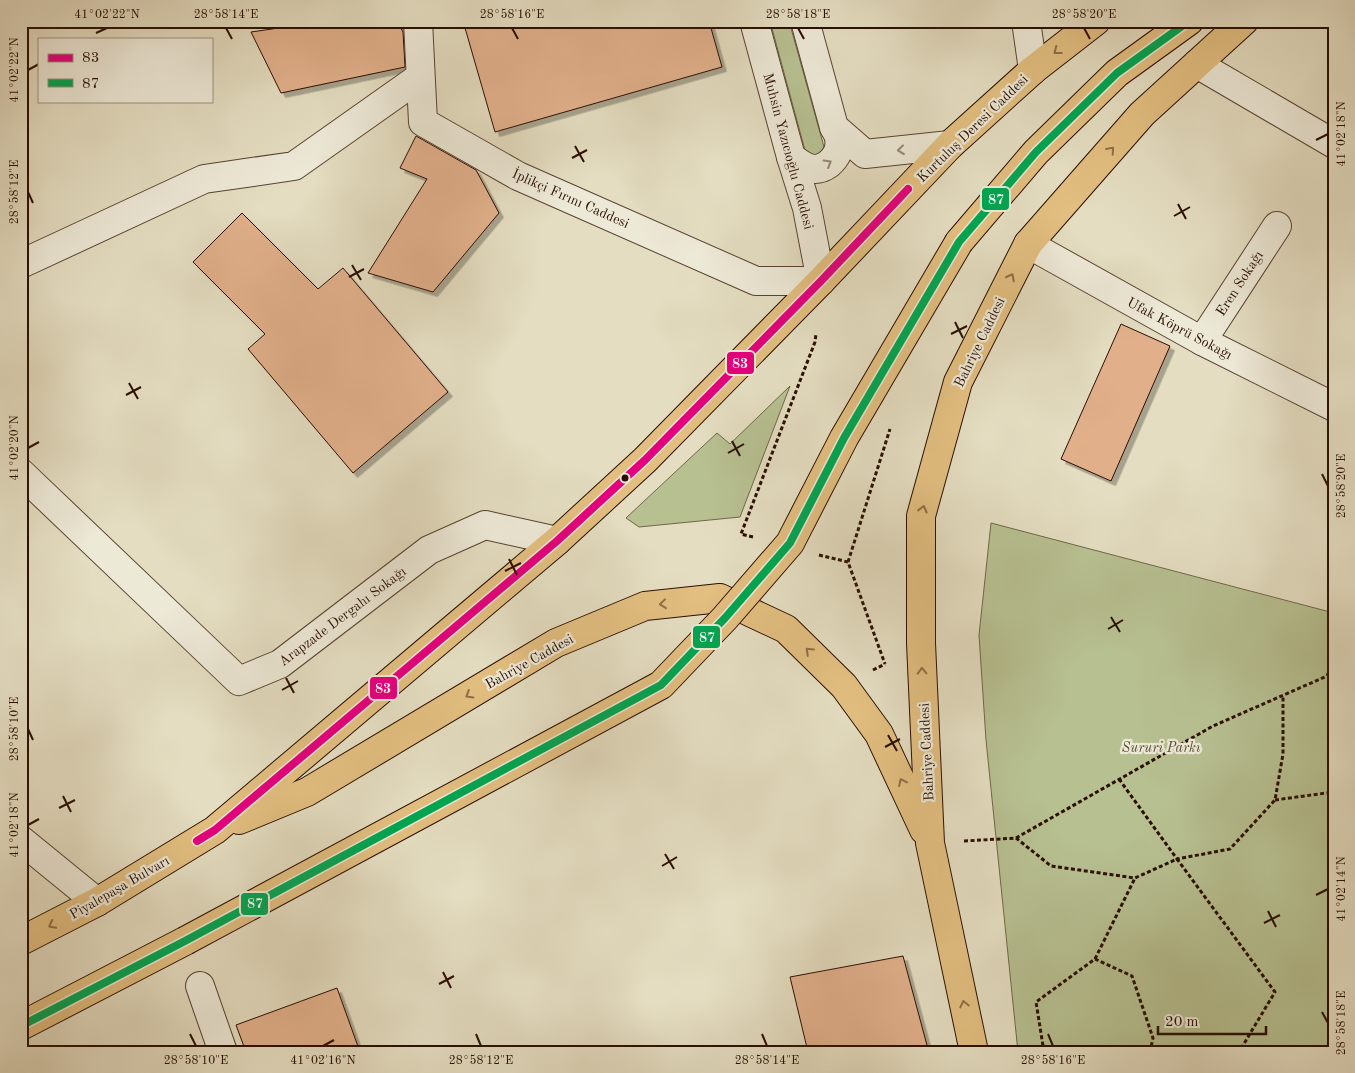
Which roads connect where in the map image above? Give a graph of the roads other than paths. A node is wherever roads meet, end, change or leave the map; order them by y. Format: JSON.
{"nodes":[{"id":1,"x":418,"y":21,"type":"edge"},
{"id":2,"x":754,"y":21,"type":"edge"},
{"id":3,"x":805,"y":21,"type":"edge"},
{"id":4,"x":1026,"y":21,"type":"edge"},
{"id":5,"x":1096,"y":21,"type":"edge"},
{"id":6,"x":1189,"y":21,"type":"edge"},
{"id":7,"x":1244,"y":21,"type":"edge"},
{"id":8,"x":1197,"y":64,"type":"junction"},
{"id":9,"x":1033,"y":70,"type":"junction"},
{"id":10,"x":420,"y":77,"type":"junction"},
{"id":11,"x":834,"y":127,"type":"junction"},
{"id":12,"x":1334,"y":144,"type":"edge"},
{"id":13,"x":950,"y":145,"type":"junction"},
{"id":14,"x":791,"y":157,"type":"junction"},
{"id":15,"x":1277,"y":226,"type":"dead end"},
{"id":16,"x":1028,"y":244,"type":"junction"},
{"id":17,"x":21,"y":264,"type":"edge"},
{"id":18,"x":821,"y":281,"type":"junction"},
{"id":19,"x":1202,"y":341,"type":"junction"},
{"id":20,"x":1334,"y":407,"type":"edge"},
{"id":21,"x":21,"y":473,"type":"edge"},
{"id":22,"x":557,"y":541,"type":"junction"},
{"id":23,"x":215,"y":830,"type":"junction"},
{"id":24,"x":21,"y":840,"type":"edge"},
{"id":25,"x":930,"y":842,"type":"junction"},
{"id":26,"x":97,"y":902,"type":"junction"},
{"id":27,"x":21,"y":941,"type":"edge"},
{"id":28,"x":200,"y":986,"type":"dead end"},
{"id":29,"x":21,"y":1026,"type":"edge"},
{"id":30,"x":223,"y":1052,"type":"edge"},
{"id":31,"x":974,"y":1052,"type":"edge"}],
"edges":[{"from":1,"to":10,"type":"street","name":"İplikçi Fırını Caddesi"},
{"from":2,"to":14,"type":"street","name":"Muhsin Yazıcıoğlu Caddesi"},
{"from":3,"to":11,"type":"street"},
{"from":4,"to":9,"type":"street"},
{"from":5,"to":9,"type":"main road","name":"Kurtuluş Deresi Caddesi","one_way":true},
{"from":6,"to":29,"type":"main road","bridge":true},
{"from":7,"to":8,"type":"main road","name":"Bahriye Caddesi"},
{"from":8,"to":12,"type":"street"},
{"from":16,"to":8,"type":"main road","name":"Bahriye Caddesi","one_way":true},
{"from":9,"to":13,"type":"main road","name":"Kurtuluş Deresi Caddesi"},
{"from":10,"to":17,"type":"street"},
{"from":10,"to":18,"type":"street","name":"İplikçi Fırını Caddesi"},
{"from":13,"to":11,"type":"street","one_way":true},
{"from":14,"to":11,"type":"street","one_way":true},
{"from":13,"to":18,"type":"main road","name":"Kurtuluş Deresi Caddesi"},
{"from":14,"to":18,"type":"street","name":"Muhsin Yazıcıoğlu Caddesi"},
{"from":15,"to":19,"type":"street","name":"Eren Sokağı"},
{"from":16,"to":19,"type":"street","name":"Ufak Köprü Sokağı"},
{"from":25,"to":16,"type":"main road","name":"Bahriye Caddesi","one_way":true},
{"from":18,"to":22,"type":"main road","name":"Kurtuluş Deresi Caddesi"},
{"from":19,"to":20,"type":"street","name":"Ufak Köprü Sokağı"},
{"from":21,"to":22,"type":"street","name":"Arapzade Dergahı Sokağı"},
{"from":22,"to":23,"type":"main road","name":"Kurtuluş Deresi Caddesi"},
{"from":25,"to":23,"type":"main road","name":"Bahriye Caddesi","one_way":true},
{"from":23,"to":26,"type":"main road","name":"Piyalepaşa Bulvarı"},
{"from":24,"to":26,"type":"street"},
{"from":31,"to":25,"type":"main road","name":"Bahriye Caddesi","one_way":true},
{"from":26,"to":27,"type":"main road","name":"Piyalepaşa Bulvarı","one_way":true},
{"from":28,"to":30,"type":"street"}]}
